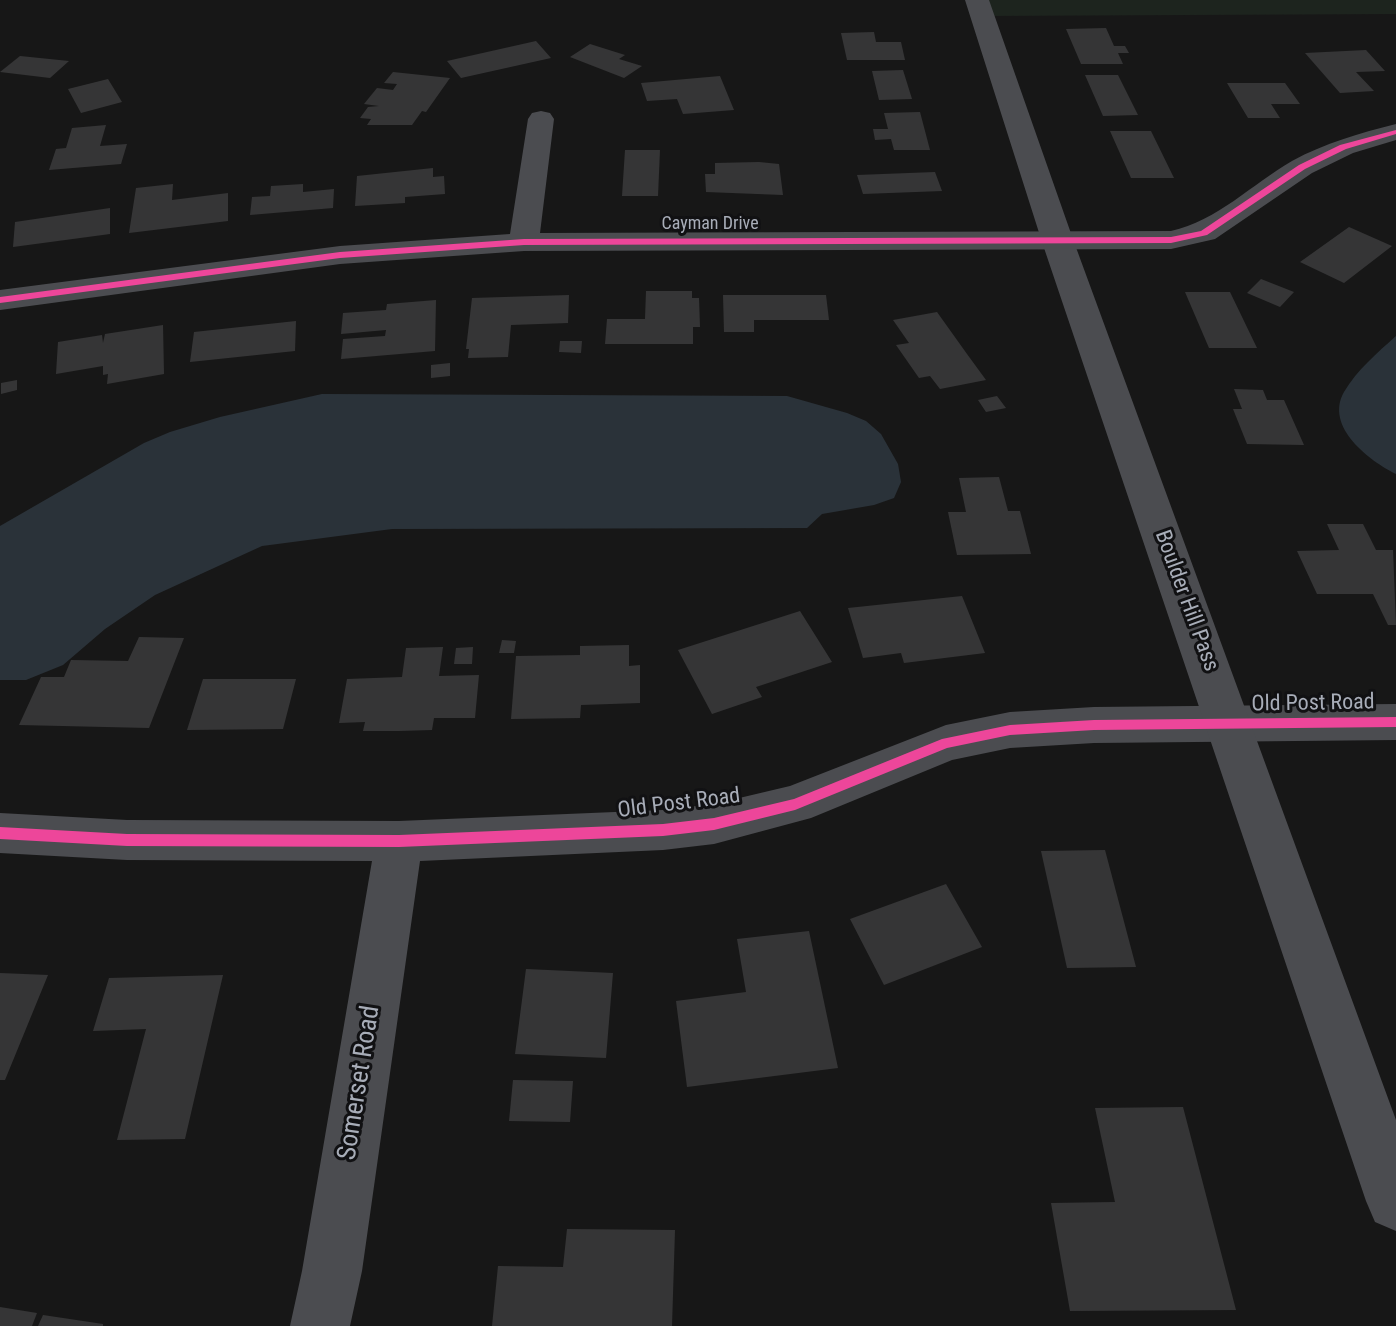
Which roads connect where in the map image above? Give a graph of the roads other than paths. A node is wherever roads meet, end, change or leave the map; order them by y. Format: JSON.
{"nodes":[{"id":1,"x":977,"y":0,"type":"edge"},
{"id":2,"x":541,"y":119,"type":"dead end"},
{"id":3,"x":1396,"y":132,"type":"edge"},
{"id":4,"x":524,"y":242,"type":"junction"},
{"id":5,"x":1058,"y":242,"type":"junction"},
{"id":6,"x":0,"y":300,"type":"edge"},
{"id":7,"x":1396,"y":722,"type":"edge"},
{"id":8,"x":1230,"y":726,"type":"junction"},
{"id":9,"x":0,"y":833,"type":"edge"},
{"id":10,"x":399,"y":841,"type":"junction"},
{"id":11,"x":1396,"y":1201,"type":"edge"},
{"id":12,"x":320,"y":1326,"type":"edge"}],
"edges":[{"from":1,"to":5,"type":"street","name":"Boulder Hill Pass"},
{"from":2,"to":4,"type":"street"},
{"from":3,"to":5,"type":"street","name":"Cayman Drive"},
{"from":4,"to":5,"type":"street","name":"Cayman Drive"},
{"from":4,"to":6,"type":"street","name":"Cayman Drive"},
{"from":5,"to":8,"type":"street","name":"Boulder Hill Pass"},
{"from":7,"to":8,"type":"street","name":"Old Post Road"},
{"from":8,"to":10,"type":"street","name":"Old Post Road"},
{"from":8,"to":11,"type":"street","name":"Boulder Hill Pass"},
{"from":9,"to":10,"type":"street","name":"Old Post Road"},
{"from":10,"to":12,"type":"street","name":"Somerset Road"}]}
